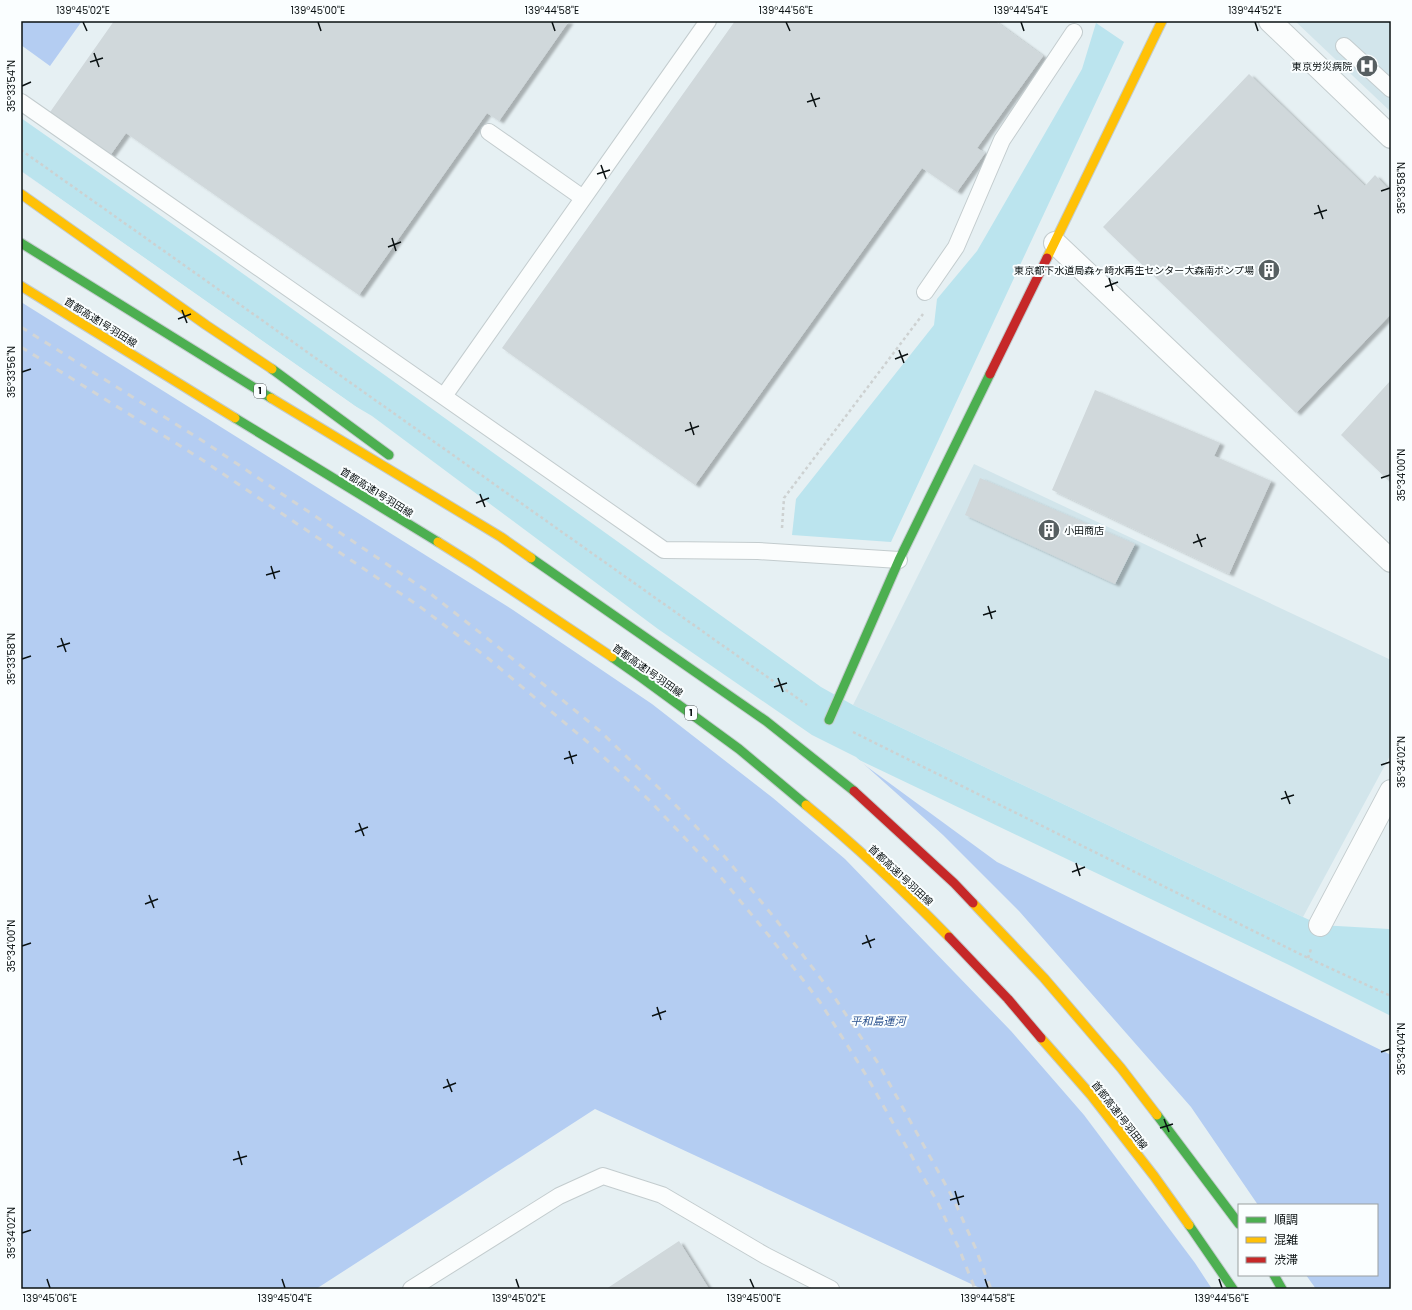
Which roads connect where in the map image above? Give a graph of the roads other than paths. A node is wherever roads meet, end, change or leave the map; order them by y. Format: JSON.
{"nodes":[{"id":1,"x":708,"y":21,"type":"edge"},
{"id":2,"x":1162,"y":21,"type":"edge"},
{"id":3,"x":1270,"y":21,"type":"edge"},
{"id":4,"x":1075,"y":25,"type":"edge"},
{"id":5,"x":1344,"y":46,"type":"dead end"},
{"id":6,"x":1391,"y":89,"type":"edge"},
{"id":7,"x":21,"y":102,"type":"edge"},
{"id":8,"x":489,"y":132,"type":"dead end"},
{"id":9,"x":1391,"y":137,"type":"edge"},
{"id":10,"x":21,"y":194,"type":"edge"},
{"id":11,"x":583,"y":198,"type":"junction"},
{"id":12,"x":21,"y":243,"type":"edge"},
{"id":13,"x":1055,"y":243,"type":"junction"},
{"id":14,"x":21,"y":286,"type":"edge"},
{"id":15,"x":924,"y":292,"type":"road end"},
{"id":16,"x":444,"y":396,"type":"junction"},
{"id":17,"x":394,"y":459,"type":"dead end"},
{"id":18,"x":419,"y":477,"type":"dead end"},
{"id":19,"x":501,"y":537,"type":"junction"},
{"id":20,"x":900,"y":560,"type":"junction"},
{"id":21,"x":1391,"y":561,"type":"edge"},
{"id":22,"x":829,"y":720,"type":"road end"},
{"id":23,"x":1391,"y":791,"type":"edge"},
{"id":24,"x":1320,"y":925,"type":"dead end"},
{"id":25,"x":1238,"y":1223,"type":"edge"},
{"id":26,"x":1275,"y":1276,"type":"edge"},
{"id":27,"x":411,"y":1289,"type":"edge"},
{"id":28,"x":831,"y":1289,"type":"edge"},
{"id":29,"x":1233,"y":1289,"type":"edge"},
{"id":30,"x":1282,"y":1289,"type":"edge"}],
"edges":[{"from":1,"to":11,"type":"lane"},
{"from":2,"to":13,"type":"main road"},
{"from":3,"to":9,"type":"street"},
{"from":4,"to":15,"type":"lane"},
{"from":5,"to":6,"type":"lane"},
{"from":7,"to":16,"type":"lane"},
{"from":8,"to":11,"type":"lane"},
{"from":10,"to":17,"type":"main road"},
{"from":11,"to":16,"type":"lane"},
{"from":12,"to":19,"type":"main road","number":"1"},
{"from":13,"to":20,"type":"main road"},
{"from":13,"to":21,"type":"street"},
{"from":14,"to":29,"type":"main road","name":"首都高速1号羽田線","number":"1"},
{"from":16,"to":20,"type":"lane"},
{"from":18,"to":19,"type":"main road"},
{"from":19,"to":25,"type":"main road","number":"1"},
{"from":20,"to":22,"type":"main road"},
{"from":23,"to":24,"type":"street"},
{"from":26,"to":30,"type":"main road"},
{"from":27,"to":28,"type":"lane"}]}
